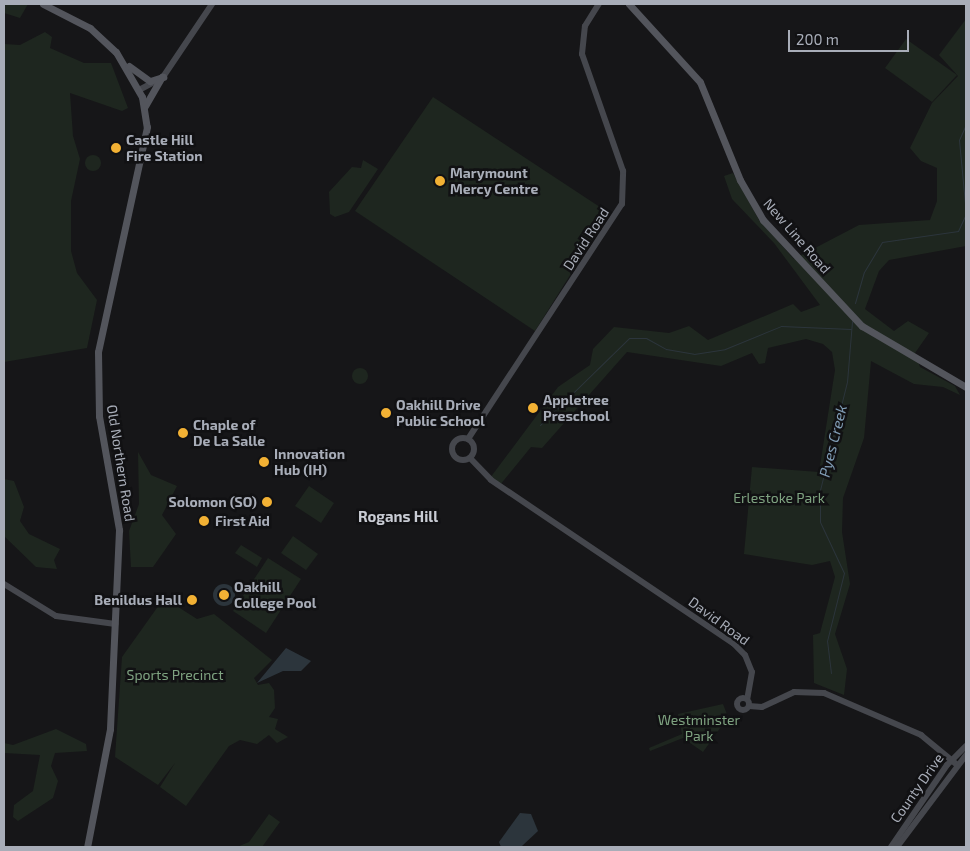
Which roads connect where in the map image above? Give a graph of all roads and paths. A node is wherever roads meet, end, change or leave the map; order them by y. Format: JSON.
{"nodes":[{"id":1,"x":43,"y":4,"type":"edge"},
{"id":2,"x":212,"y":4,"type":"edge"},
{"id":3,"x":599,"y":4,"type":"edge"},
{"id":4,"x":629,"y":4,"type":"edge"},
{"id":5,"x":52,"y":5,"type":"edge"},
{"id":6,"x":125,"y":62,"type":"junction"},
{"id":7,"x":163,"y":77,"type":"junction"},
{"id":8,"x":139,"y":90,"type":"junction"},
{"id":9,"x":145,"y":109,"type":"junction"},
{"id":10,"x":966,"y":387,"type":"edge"},
{"id":11,"x":468,"y":439,"type":"junction"},
{"id":12,"x":470,"y":458,"type":"junction"},
{"id":13,"x":4,"y":584,"type":"edge"},
{"id":14,"x":115,"y":624,"type":"junction"},
{"id":15,"x":966,"y":746,"type":"edge"},
{"id":16,"x":966,"y":755,"type":"edge"},
{"id":17,"x":954,"y":762,"type":"junction"},
{"id":18,"x":87,"y":847,"type":"edge"},
{"id":19,"x":891,"y":847,"type":"edge"},
{"id":20,"x":897,"y":847,"type":"edge"}],
"edges":[{"from":1,"to":5,"type":"main road","name":"Old Northern Road"},
{"from":2,"to":7,"type":"street"},
{"from":3,"to":11,"type":"street","name":"David Road"},
{"from":4,"to":10,"type":"main road","name":"New Line Road"},
{"from":5,"to":6,"type":"main road","name":"Old Northern Road"},
{"from":6,"to":7,"type":"main road"},
{"from":6,"to":8,"type":"main road","name":"Old Northern Road"},
{"from":7,"to":8,"type":"street"},
{"from":7,"to":9,"type":"main road"},
{"from":8,"to":9,"type":"main road","name":"Old Northern Road"},
{"from":9,"to":14,"type":"main road","name":"Old Northern Road"},
{"from":11,"to":12,"type":"street"},
{"from":11,"to":12,"type":"street"},
{"from":12,"to":17,"type":"street","name":"David Road"},
{"from":13,"to":14,"type":"street"},
{"from":14,"to":18,"type":"main road","name":"Old Northern Road"},
{"from":15,"to":17,"type":"street","name":"County Drive"},
{"from":16,"to":17,"type":"street","name":"County Drive"},
{"from":17,"to":19,"type":"street","name":"County Drive"},
{"from":17,"to":20,"type":"street","name":"County Drive"}]}
